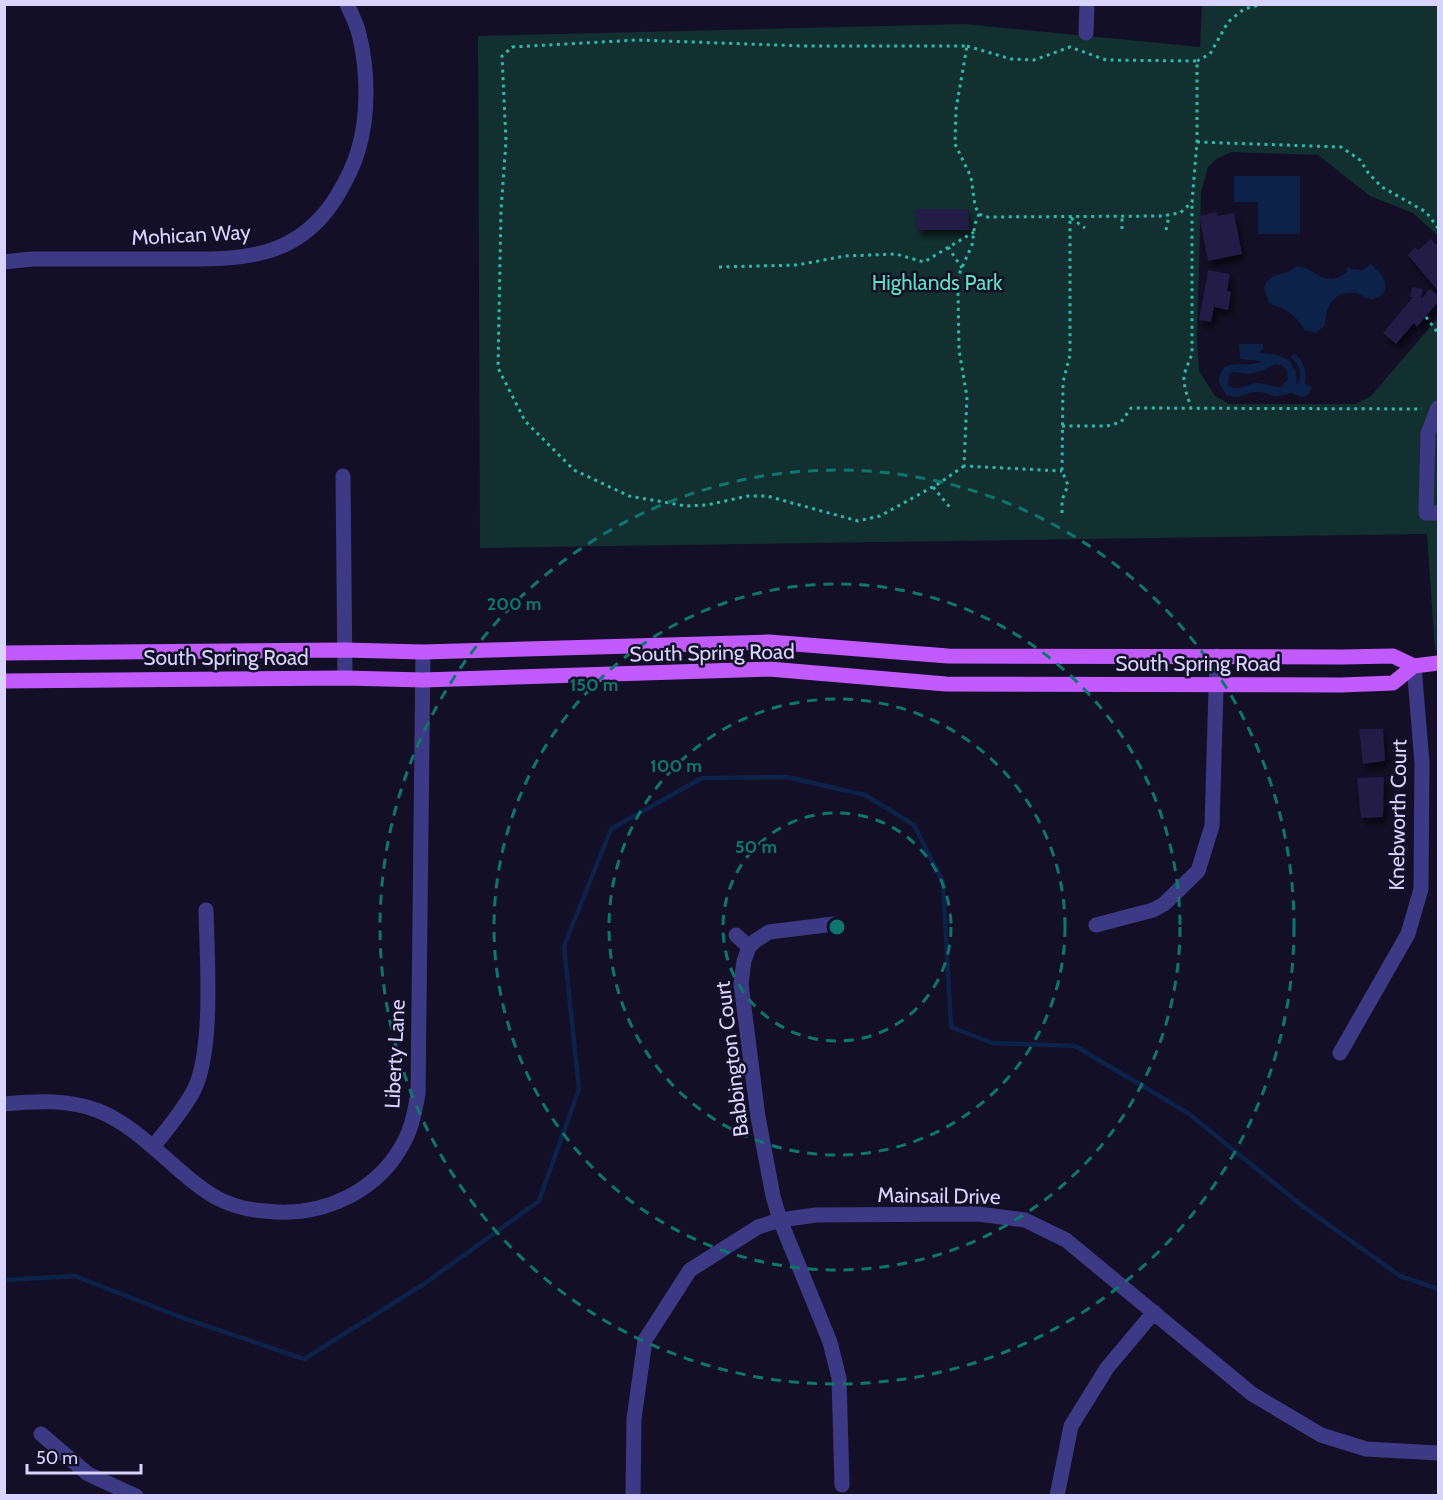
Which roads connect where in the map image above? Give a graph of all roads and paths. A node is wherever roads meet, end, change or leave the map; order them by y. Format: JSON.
{"nodes":[{"id":1,"x":347,"y":4,"type":"edge"},
{"id":2,"x":1087,"y":4,"type":"edge"},
{"id":3,"x":1263,"y":4,"type":"edge"},
{"id":4,"x":1086,"y":33,"type":"dead end"},
{"id":5,"x":967,"y":46,"type":"junction"},
{"id":6,"x":1197,"y":61,"type":"junction"},
{"id":7,"x":1197,"y":142,"type":"junction"},
{"id":8,"x":1192,"y":202,"type":"junction"},
{"id":9,"x":980,"y":214,"type":"junction"},
{"id":10,"x":1169,"y":216,"type":"junction"},
{"id":11,"x":1070,"y":217,"type":"junction"},
{"id":12,"x":1122,"y":217,"type":"junction"},
{"id":13,"x":1085,"y":228,"type":"dead end"},
{"id":14,"x":1438,"y":228,"type":"edge"},
{"id":15,"x":1122,"y":229,"type":"dead end"},
{"id":16,"x":1166,"y":230,"type":"dead end"},
{"id":17,"x":974,"y":232,"type":"junction"},
{"id":18,"x":948,"y":247,"type":"junction"},
{"id":19,"x":4,"y":262,"type":"edge"},
{"id":20,"x":719,"y":267,"type":"dead end"},
{"id":21,"x":962,"y":267,"type":"junction"},
{"id":22,"x":1426,"y":318,"type":"dead end"},
{"id":23,"x":1438,"y":333,"type":"edge"},
{"id":24,"x":1438,"y":408,"type":"edge"},
{"id":25,"x":1191,"y":409,"type":"junction"},
{"id":26,"x":1062,"y":426,"type":"junction"},
{"id":27,"x":964,"y":466,"type":"junction"},
{"id":28,"x":1062,"y":471,"type":"junction"},
{"id":29,"x":343,"y":476,"type":"dead end"},
{"id":30,"x":933,"y":487,"type":"junction"},
{"id":31,"x":952,"y":510,"type":"dead end"},
{"id":32,"x":1062,"y":513,"type":"dead end"},
{"id":33,"x":1438,"y":513,"type":"edge"},
{"id":34,"x":345,"y":651,"type":"junction"},
{"id":35,"x":122,"y":652,"type":"junction"},
{"id":36,"x":423,"y":652,"type":"junction"},
{"id":37,"x":4,"y":653,"type":"edge"},
{"id":38,"x":1217,"y":656,"type":"junction"},
{"id":39,"x":1438,"y":663,"type":"edge"},
{"id":40,"x":1414,"y":666,"type":"junction"},
{"id":41,"x":345,"y":678,"type":"junction"},
{"id":42,"x":122,"y":680,"type":"junction"},
{"id":43,"x":423,"y":680,"type":"junction"},
{"id":44,"x":4,"y":681,"type":"edge"},
{"id":45,"x":1217,"y":684,"type":"junction"},
{"id":46,"x":206,"y":910,"type":"dead end"},
{"id":47,"x":834,"y":924,"type":"dead end"},
{"id":48,"x":1096,"y":925,"type":"dead end"},
{"id":49,"x":736,"y":935,"type":"dead end"},
{"id":50,"x":749,"y":947,"type":"junction"},
{"id":51,"x":1340,"y":1053,"type":"dead end"},
{"id":52,"x":4,"y":1104,"type":"edge"},
{"id":53,"x":153,"y":1147,"type":"junction"},
{"id":54,"x":780,"y":1220,"type":"junction"},
{"id":55,"x":1154,"y":1312,"type":"junction"},
{"id":56,"x":41,"y":1434,"type":"dead end"},
{"id":57,"x":1438,"y":1453,"type":"edge"},
{"id":58,"x":842,"y":1485,"type":"dead end"},
{"id":59,"x":136,"y":1496,"type":"edge"},
{"id":60,"x":633,"y":1496,"type":"edge"},
{"id":61,"x":1057,"y":1496,"type":"edge"}],
"edges":[{"from":1,"to":19,"type":"street","name":"Mohican Way"},
{"from":2,"to":4,"type":"street"},
{"from":3,"to":6,"type":"path"},
{"from":5,"to":6,"type":"path"},
{"from":5,"to":9,"type":"path"},
{"from":5,"to":30,"type":"path"},
{"from":6,"to":7,"type":"path"},
{"from":7,"to":8,"type":"path"},
{"from":7,"to":14,"type":"path"},
{"from":8,"to":10,"type":"path"},
{"from":8,"to":25,"type":"path"},
{"from":9,"to":11,"type":"path"},
{"from":9,"to":17,"type":"path"},
{"from":10,"to":12,"type":"path"},
{"from":10,"to":16,"type":"path"},
{"from":11,"to":12,"type":"path"},
{"from":11,"to":13,"type":"path"},
{"from":11,"to":26,"type":"path"},
{"from":12,"to":15,"type":"path"},
{"from":17,"to":18,"type":"path"},
{"from":17,"to":21,"type":"path"},
{"from":18,"to":20,"type":"path"},
{"from":18,"to":21,"type":"path"},
{"from":21,"to":27,"type":"path"},
{"from":22,"to":23,"type":"path"},
{"from":24,"to":25,"type":"path"},
{"from":24,"to":33,"type":"street"},
{"from":25,"to":26,"type":"path"},
{"from":26,"to":28,"type":"path"},
{"from":27,"to":28,"type":"path"},
{"from":27,"to":30,"type":"path"},
{"from":28,"to":32,"type":"path"},
{"from":29,"to":34,"type":"street"},
{"from":30,"to":31,"type":"path"},
{"from":34,"to":35,"type":"main road","name":"South Spring Road"},
{"from":34,"to":36,"type":"main road","name":"South Spring Road"},
{"from":34,"to":41,"type":"street"},
{"from":35,"to":37,"type":"main road","name":"South Spring Road"},
{"from":35,"to":42,"type":"main road"},
{"from":36,"to":38,"type":"main road","name":"South Spring Road"},
{"from":36,"to":43,"type":"street","name":"Liberty Lane"},
{"from":38,"to":40,"type":"main road","name":"South Spring Road"},
{"from":38,"to":45,"type":"street"},
{"from":39,"to":40,"type":"main road","name":"South Spring Road"},
{"from":40,"to":45,"type":"main road","name":"South Spring Road"},
{"from":40,"to":51,"type":"street","name":"Knebworth Court"},
{"from":41,"to":42,"type":"main road","name":"South Spring Road"},
{"from":41,"to":43,"type":"main road","name":"South Spring Road"},
{"from":42,"to":44,"type":"main road","name":"South Spring Road"},
{"from":43,"to":45,"type":"main road","name":"South Spring Road"},
{"from":43,"to":53,"type":"street","name":"Liberty Lane"},
{"from":45,"to":48,"type":"street"},
{"from":46,"to":53,"type":"street"},
{"from":47,"to":50,"type":"street"},
{"from":49,"to":50,"type":"street"},
{"from":50,"to":54,"type":"street","name":"Babbington Court"},
{"from":52,"to":53,"type":"street","name":"Liberty Lane"},
{"from":54,"to":55,"type":"street","name":"Mainsail Drive"},
{"from":54,"to":58,"type":"street","name":"Babbington Court"},
{"from":54,"to":60,"type":"street","name":"Mainsail Drive"},
{"from":55,"to":57,"type":"street","name":"Mainsail Drive"},
{"from":55,"to":61,"type":"street"},
{"from":56,"to":59,"type":"street"}]}
